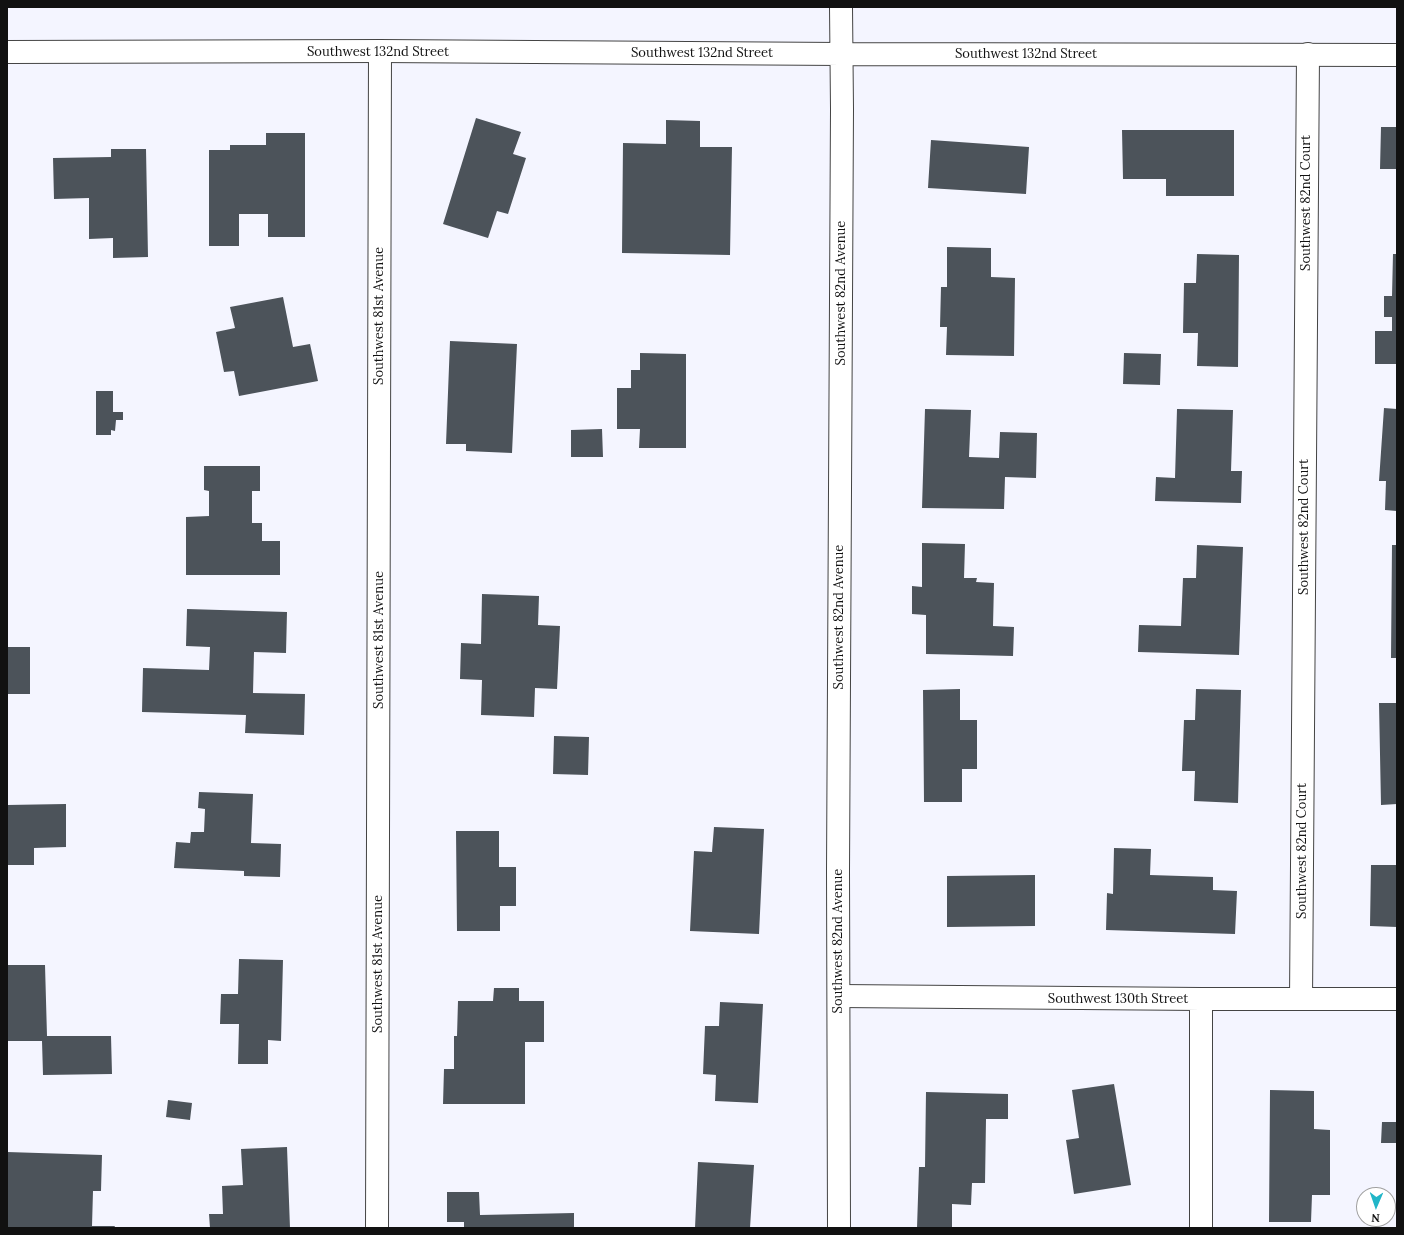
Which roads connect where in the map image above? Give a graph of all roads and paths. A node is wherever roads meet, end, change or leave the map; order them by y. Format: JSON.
{"nodes":[{"id":1,"x":841,"y":7,"type":"edge"},
{"id":2,"x":380,"y":51,"type":"junction"},
{"id":3,"x":7,"y":52,"type":"edge"},
{"id":4,"x":842,"y":54,"type":"junction"},
{"id":5,"x":1308,"y":54,"type":"junction"},
{"id":6,"x":1397,"y":55,"type":"edge"},
{"id":7,"x":839,"y":996,"type":"junction"},
{"id":8,"x":1397,"y":998,"type":"edge"},
{"id":9,"x":1201,"y":999,"type":"junction"},
{"id":10,"x":1301,"y":999,"type":"junction"},
{"id":11,"x":378,"y":1228,"type":"edge"},
{"id":12,"x":839,"y":1228,"type":"edge"},
{"id":13,"x":1201,"y":1228,"type":"edge"}],
"edges":[{"from":1,"to":4,"type":"street","name":"Southwest 82nd Avenue"},
{"from":2,"to":3,"type":"street","name":"Southwest 132nd Street"},
{"from":2,"to":4,"type":"street","name":"Southwest 132nd Street"},
{"from":2,"to":11,"type":"street","name":"Southwest 81st Avenue"},
{"from":4,"to":5,"type":"street","name":"Southwest 132nd Street"},
{"from":4,"to":7,"type":"street","name":"Southwest 82nd Avenue"},
{"from":5,"to":6,"type":"street","name":"Southwest 132nd Street"},
{"from":5,"to":10,"type":"street","name":"Southwest 82nd Court"},
{"from":7,"to":9,"type":"street","name":"Southwest 130th Street"},
{"from":7,"to":12,"type":"street","name":"Southwest 82nd Avenue"},
{"from":8,"to":10,"type":"street","name":"Southwest 130th Street"},
{"from":9,"to":10,"type":"street","name":"Southwest 130th Street"},
{"from":9,"to":13,"type":"street"}]}
